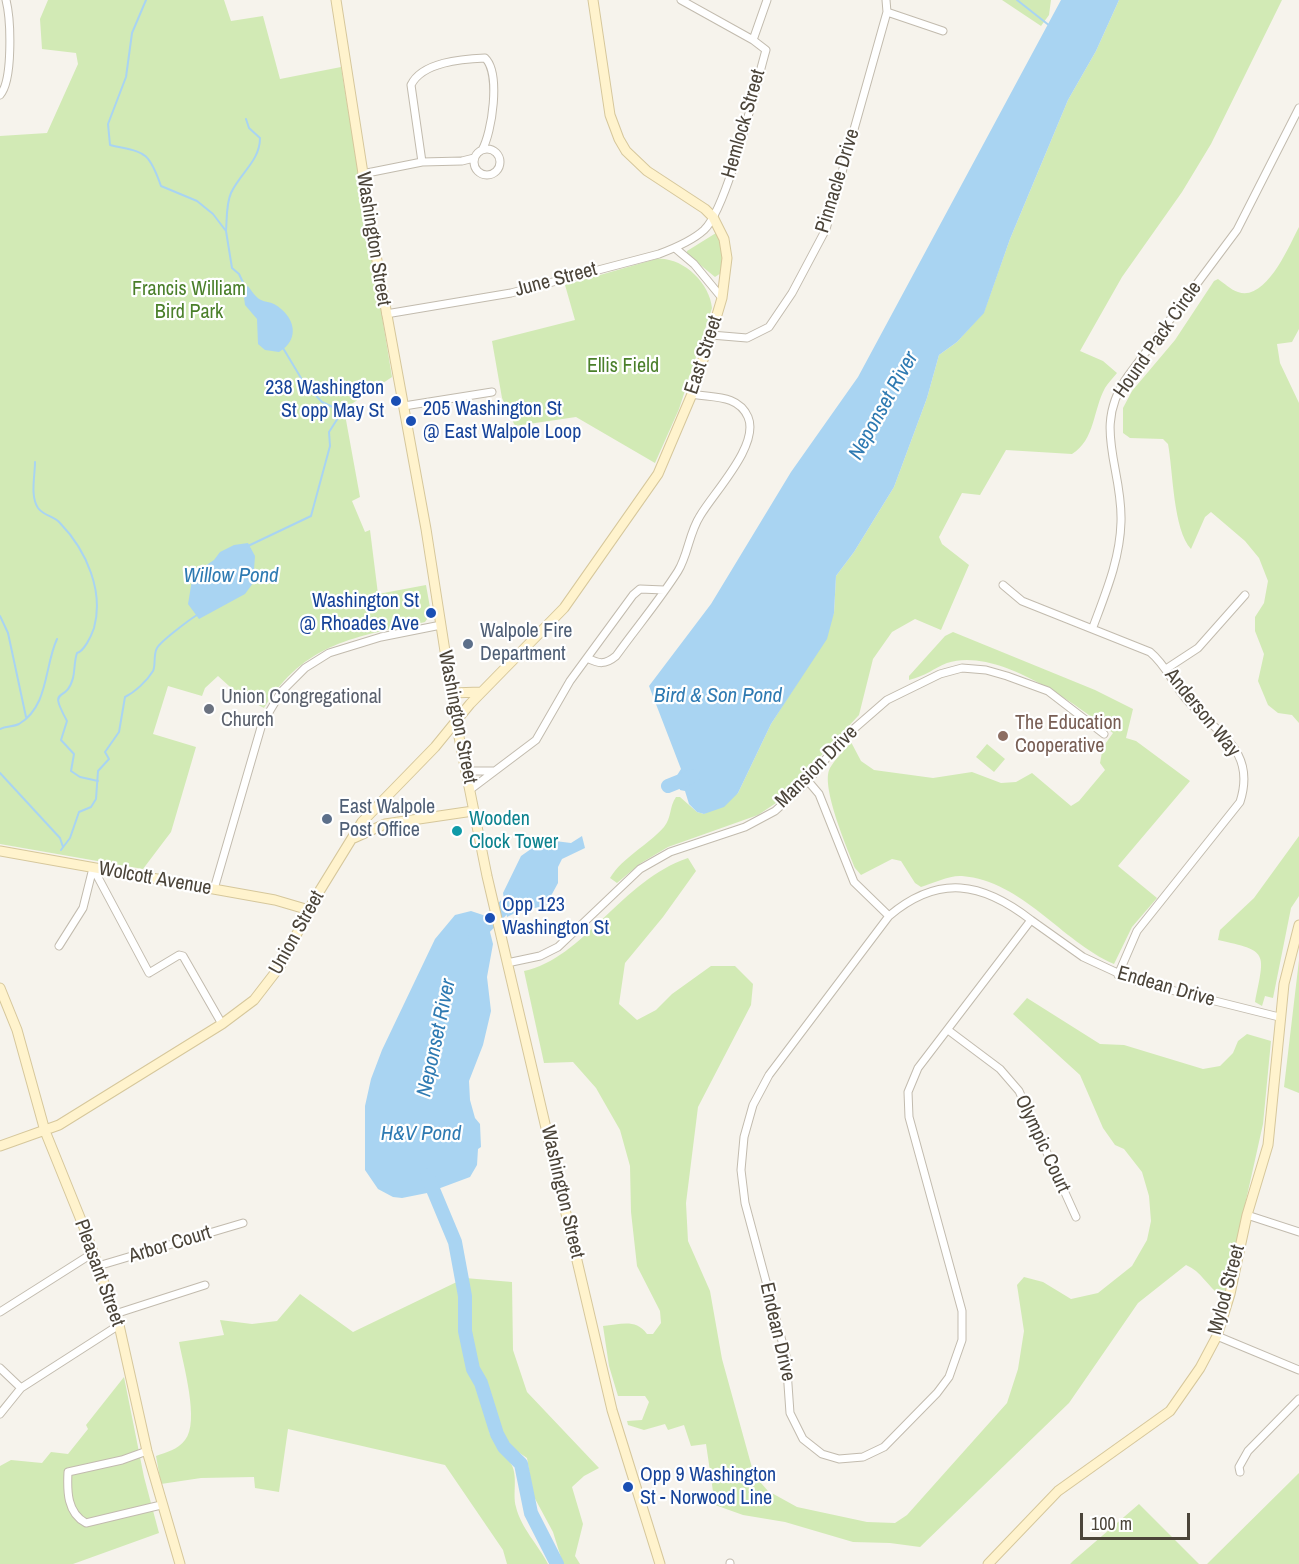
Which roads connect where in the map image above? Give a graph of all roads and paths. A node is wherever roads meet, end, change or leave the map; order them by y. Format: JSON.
{"nodes":[{"id":1,"x":6,"y":0,"type":"edge"},
{"id":2,"x":336,"y":0,"type":"edge"},
{"id":3,"x":593,"y":0,"type":"edge"},
{"id":4,"x":681,"y":0,"type":"edge"},
{"id":5,"x":767,"y":0,"type":"edge"},
{"id":6,"x":886,"y":0,"type":"edge"},
{"id":7,"x":887,"y":12,"type":"junction"},
{"id":8,"x":943,"y":31,"type":"dead end"},
{"id":9,"x":753,"y":40,"type":"junction"},
{"id":10,"x":3,"y":77,"type":"edge"},
{"id":11,"x":0,"y":95,"type":"edge"},
{"id":12,"x":1299,"y":108,"type":"edge"},
{"id":13,"x":1296,"y":124,"type":"edge"},
{"id":14,"x":482,"y":150,"type":"junction"},
{"id":15,"x":474,"y":158,"type":"junction"},
{"id":16,"x":422,"y":162,"type":"junction"},
{"id":17,"x":362,"y":174,"type":"junction"},
{"id":18,"x":713,"y":217,"type":"junction"},
{"id":19,"x":675,"y":248,"type":"junction"},
{"id":20,"x":722,"y":297,"type":"junction"},
{"id":21,"x":386,"y":314,"type":"junction"},
{"id":22,"x":711,"y":335,"type":"junction"},
{"id":23,"x":492,"y":392,"type":"dead end"},
{"id":24,"x":692,"y":394,"type":"junction"},
{"id":25,"x":404,"y":406,"type":"junction"},
{"id":26,"x":1003,"y":585,"type":"dead end"},
{"id":27,"x":664,"y":590,"type":"junction"},
{"id":28,"x":1245,"y":595,"type":"dead end"},
{"id":29,"x":441,"y":625,"type":"junction"},
{"id":30,"x":1093,"y":627,"type":"junction"},
{"id":31,"x":587,"y":658,"type":"junction"},
{"id":32,"x":1166,"y":669,"type":"junction"},
{"id":33,"x":481,"y":692,"type":"junction"},
{"id":34,"x":451,"y":693,"type":"junction"},
{"id":35,"x":456,"y":722,"type":"junction"},
{"id":36,"x":1104,"y":734,"type":"dead end"},
{"id":37,"x":467,"y":771,"type":"junction"},
{"id":38,"x":494,"y":771,"type":"junction"},
{"id":39,"x":808,"y":781,"type":"junction"},
{"id":40,"x":471,"y":789,"type":"junction"},
{"id":41,"x":474,"y":811,"type":"junction"},
{"id":42,"x":351,"y":839,"type":"junction"},
{"id":43,"x":0,"y":851,"type":"edge"},
{"id":44,"x":93,"y":868,"type":"junction"},
{"id":45,"x":214,"y":889,"type":"junction"},
{"id":46,"x":309,"y":910,"type":"junction"},
{"id":47,"x":889,"y":916,"type":"junction"},
{"id":48,"x":1031,"y":920,"type":"junction"},
{"id":49,"x":1299,"y":924,"type":"edge"},
{"id":50,"x":59,"y":946,"type":"dead end"},
{"id":51,"x":507,"y":963,"type":"junction"},
{"id":52,"x":1118,"y":975,"type":"junction"},
{"id":53,"x":1,"y":993,"type":"edge"},
{"id":54,"x":1279,"y":1017,"type":"junction"},
{"id":55,"x":222,"y":1024,"type":"junction"},
{"id":56,"x":948,"y":1030,"type":"junction"},
{"id":57,"x":45,"y":1131,"type":"junction"},
{"id":58,"x":0,"y":1146,"type":"edge"},
{"id":59,"x":1247,"y":1215,"type":"junction"},
{"id":60,"x":1076,"y":1217,"type":"dead end"},
{"id":61,"x":243,"y":1223,"type":"dead end"},
{"id":62,"x":1299,"y":1232,"type":"edge"},
{"id":63,"x":93,"y":1253,"type":"junction"},
{"id":64,"x":98,"y":1266,"type":"junction"},
{"id":65,"x":205,"y":1285,"type":"dead end"},
{"id":66,"x":0,"y":1312,"type":"edge"},
{"id":67,"x":115,"y":1314,"type":"junction"},
{"id":68,"x":118,"y":1325,"type":"junction"},
{"id":69,"x":1217,"y":1336,"type":"junction"},
{"id":70,"x":0,"y":1368,"type":"edge"},
{"id":71,"x":1299,"y":1370,"type":"edge"},
{"id":72,"x":21,"y":1388,"type":"junction"},
{"id":73,"x":1299,"y":1399,"type":"edge"},
{"id":74,"x":0,"y":1414,"type":"edge"},
{"id":75,"x":147,"y":1451,"type":"junction"},
{"id":76,"x":1240,"y":1472,"type":"dead end"},
{"id":77,"x":161,"y":1505,"type":"junction"},
{"id":78,"x":180,"y":1564,"type":"edge"},
{"id":79,"x":660,"y":1564,"type":"edge"},
{"id":80,"x":988,"y":1564,"type":"edge"}],
"edges":[{"from":1,"to":10,"type":"street"},
{"from":2,"to":17,"type":"street","name":"Washington Street"},
{"from":3,"to":18,"type":"street"},
{"from":4,"to":9,"type":"street"},
{"from":5,"to":9,"type":"street","name":"Hemlock Street"},
{"from":6,"to":7,"type":"street","name":"Pinnacle Drive"},
{"from":7,"to":8,"type":"street"},
{"from":7,"to":22,"type":"street","name":"Pinnacle Drive"},
{"from":9,"to":18,"type":"street","name":"Hemlock Street"},
{"from":10,"to":11,"type":"street"},
{"from":12,"to":13,"type":"street","name":"Hound Pack Circle"},
{"from":13,"to":30,"type":"street","name":"Hound Pack Circle"},
{"from":14,"to":15,"type":"street"},
{"from":14,"to":15,"type":"street"},
{"from":14,"to":16,"type":"street"},
{"from":15,"to":16,"type":"street"},
{"from":16,"to":17,"type":"street"},
{"from":17,"to":21,"type":"street","name":"Washington Street"},
{"from":18,"to":19,"type":"street","name":"June Street"},
{"from":18,"to":20,"type":"street","name":"East Street"},
{"from":19,"to":20,"type":"street"},
{"from":19,"to":21,"type":"street","name":"June Street"},
{"from":20,"to":22,"type":"street","name":"East Street"},
{"from":21,"to":25,"type":"street","name":"Washington Street"},
{"from":22,"to":24,"type":"street","name":"East Street"},
{"from":23,"to":25,"type":"street"},
{"from":24,"to":27,"type":"street"},
{"from":24,"to":33,"type":"street","name":"East Street"},
{"from":25,"to":29,"type":"street","name":"Washington Street"},
{"from":26,"to":30,"type":"street","name":"Anderson Way"},
{"from":27,"to":31,"type":"street"},
{"from":27,"to":31,"type":"street"},
{"from":28,"to":32,"type":"street"},
{"from":29,"to":34,"type":"street","name":"Washington Street"},
{"from":29,"to":45,"type":"street"},
{"from":30,"to":32,"type":"street","name":"Anderson Way"},
{"from":31,"to":38,"type":"street"},
{"from":32,"to":52,"type":"street","name":"Anderson Way"},
{"from":33,"to":34,"type":"street"},
{"from":33,"to":35,"type":"street","name":"East Street"},
{"from":34,"to":35,"type":"street","name":"Washington Street"},
{"from":35,"to":37,"type":"street","name":"Washington Street"},
{"from":35,"to":42,"type":"street","name":"Union Street"},
{"from":36,"to":39,"type":"street","name":"Mansion Drive"},
{"from":37,"to":38,"type":"street"},
{"from":37,"to":40,"type":"street","name":"Washington Street"},
{"from":38,"to":40,"type":"street"},
{"from":39,"to":47,"type":"street"},
{"from":39,"to":51,"type":"street","name":"Mansion Drive"},
{"from":40,"to":41,"type":"street","name":"Washington Street"},
{"from":41,"to":42,"type":"street"},
{"from":41,"to":51,"type":"street","name":"Washington Street"},
{"from":42,"to":46,"type":"street","name":"Union Street"},
{"from":43,"to":44,"type":"street","name":"Wolcott Avenue"},
{"from":44,"to":45,"type":"street","name":"Wolcott Avenue"},
{"from":44,"to":50,"type":"street"},
{"from":44,"to":55,"type":"street"},
{"from":45,"to":46,"type":"street","name":"Wolcott Avenue"},
{"from":46,"to":55,"type":"street","name":"Union Street"},
{"from":47,"to":48,"type":"street","name":"Endean Drive"},
{"from":47,"to":56,"type":"street","name":"Endean Drive"},
{"from":48,"to":52,"type":"street","name":"Endean Drive"},
{"from":48,"to":56,"type":"street","name":"Endean Drive"},
{"from":49,"to":54,"type":"street","name":"Mylod Street"},
{"from":51,"to":79,"type":"street","name":"Washington Street"},
{"from":52,"to":54,"type":"street","name":"Endean Drive"},
{"from":53,"to":57,"type":"street","name":"Pleasant Street"},
{"from":54,"to":59,"type":"street","name":"Mylod Street"},
{"from":55,"to":57,"type":"street","name":"Union Street"},
{"from":56,"to":60,"type":"street","name":"Olympic Court"},
{"from":57,"to":58,"type":"street","name":"Union Street"},
{"from":57,"to":63,"type":"street","name":"Pleasant Street"},
{"from":59,"to":62,"type":"street"},
{"from":59,"to":69,"type":"street","name":"Mylod Street"},
{"from":61,"to":64,"type":"street","name":"Arbor Court"},
{"from":63,"to":64,"type":"street","name":"Pleasant Street"},
{"from":63,"to":66,"type":"street"},
{"from":64,"to":67,"type":"street","name":"Pleasant Street"},
{"from":65,"to":67,"type":"street"},
{"from":67,"to":68,"type":"street","name":"Pleasant Street"},
{"from":68,"to":72,"type":"street"},
{"from":68,"to":75,"type":"street","name":"Pleasant Street"},
{"from":69,"to":71,"type":"street"},
{"from":69,"to":80,"type":"street","name":"Mylod Street"},
{"from":70,"to":72,"type":"street"},
{"from":72,"to":74,"type":"street"},
{"from":73,"to":76,"type":"street"},
{"from":75,"to":77,"type":"street","name":"Pleasant Street"},
{"from":75,"to":77,"type":"street"},
{"from":77,"to":78,"type":"street","name":"Pleasant Street"}]}
